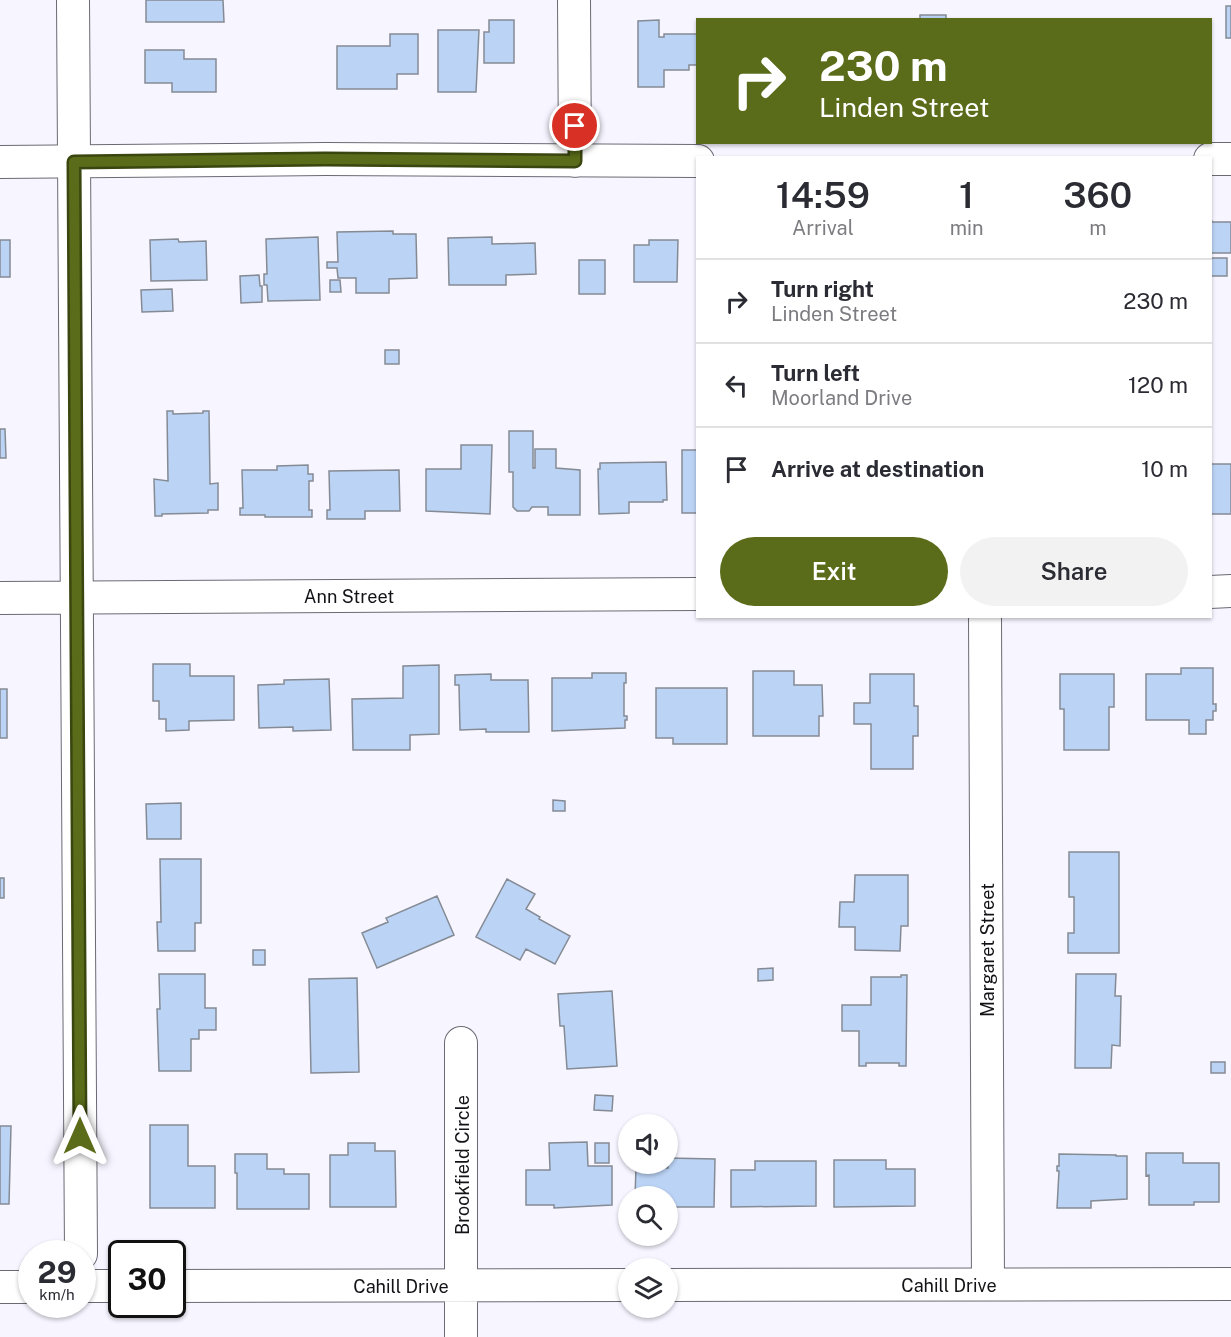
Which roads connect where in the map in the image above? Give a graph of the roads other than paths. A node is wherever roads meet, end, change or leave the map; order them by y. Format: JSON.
{"nodes":[{"id":1,"x":73,"y":0,"type":"edge"},
{"id":2,"x":574,"y":0,"type":"edge"},
{"id":3,"x":1212,"y":159,"type":"edge"},
{"id":4,"x":1231,"y":159,"type":"edge"},
{"id":5,"x":575,"y":161,"type":"junction"},
{"id":6,"x":696,"y":161,"type":"edge"},
{"id":7,"x":0,"y":162,"type":"edge"},
{"id":8,"x":74,"y":162,"type":"junction"},
{"id":9,"x":1212,"y":591,"type":"edge"},
{"id":10,"x":1231,"y":591,"type":"edge"},
{"id":11,"x":696,"y":594,"type":"edge"},
{"id":12,"x":78,"y":597,"type":"junction"},
{"id":13,"x":0,"y":598,"type":"edge"},
{"id":14,"x":985,"y":618,"type":"edge"},
{"id":15,"x":461,"y":1043,"type":"dead end"},
{"id":16,"x":81,"y":1240,"type":"edge"},
{"id":17,"x":988,"y":1284,"type":"junction"},
{"id":18,"x":1231,"y":1284,"type":"edge"},
{"id":19,"x":678,"y":1285,"type":"edge"},
{"id":20,"x":186,"y":1286,"type":"edge"},
{"id":21,"x":461,"y":1286,"type":"junction"},
{"id":22,"x":618,"y":1286,"type":"edge"},
{"id":23,"x":0,"y":1287,"type":"edge"},
{"id":24,"x":18,"y":1287,"type":"edge"},
{"id":25,"x":461,"y":1337,"type":"edge"}],
"edges":[{"from":1,"to":8,"type":"street"},
{"from":2,"to":5,"type":"street"},
{"from":3,"to":4,"type":"street"},
{"from":5,"to":6,"type":"street"},
{"from":5,"to":8,"type":"street"},
{"from":7,"to":8,"type":"street"},
{"from":8,"to":12,"type":"street"},
{"from":9,"to":10,"type":"street"},
{"from":11,"to":12,"type":"street","name":"Ann Street"},
{"from":12,"to":13,"type":"street","name":"Ann Street"},
{"from":12,"to":16,"type":"street"},
{"from":14,"to":17,"type":"street","name":"Margaret Street"},
{"from":15,"to":21,"type":"street","name":"Brookfield Circle"},
{"from":17,"to":18,"type":"street","name":"Cahill Drive"},
{"from":17,"to":19,"type":"street","name":"Cahill Drive"},
{"from":20,"to":21,"type":"street","name":"Cahill Drive"},
{"from":21,"to":22,"type":"street","name":"Cahill Drive"},
{"from":21,"to":25,"type":"street","name":"Brookfield Circle"},
{"from":23,"to":24,"type":"street"}]}
